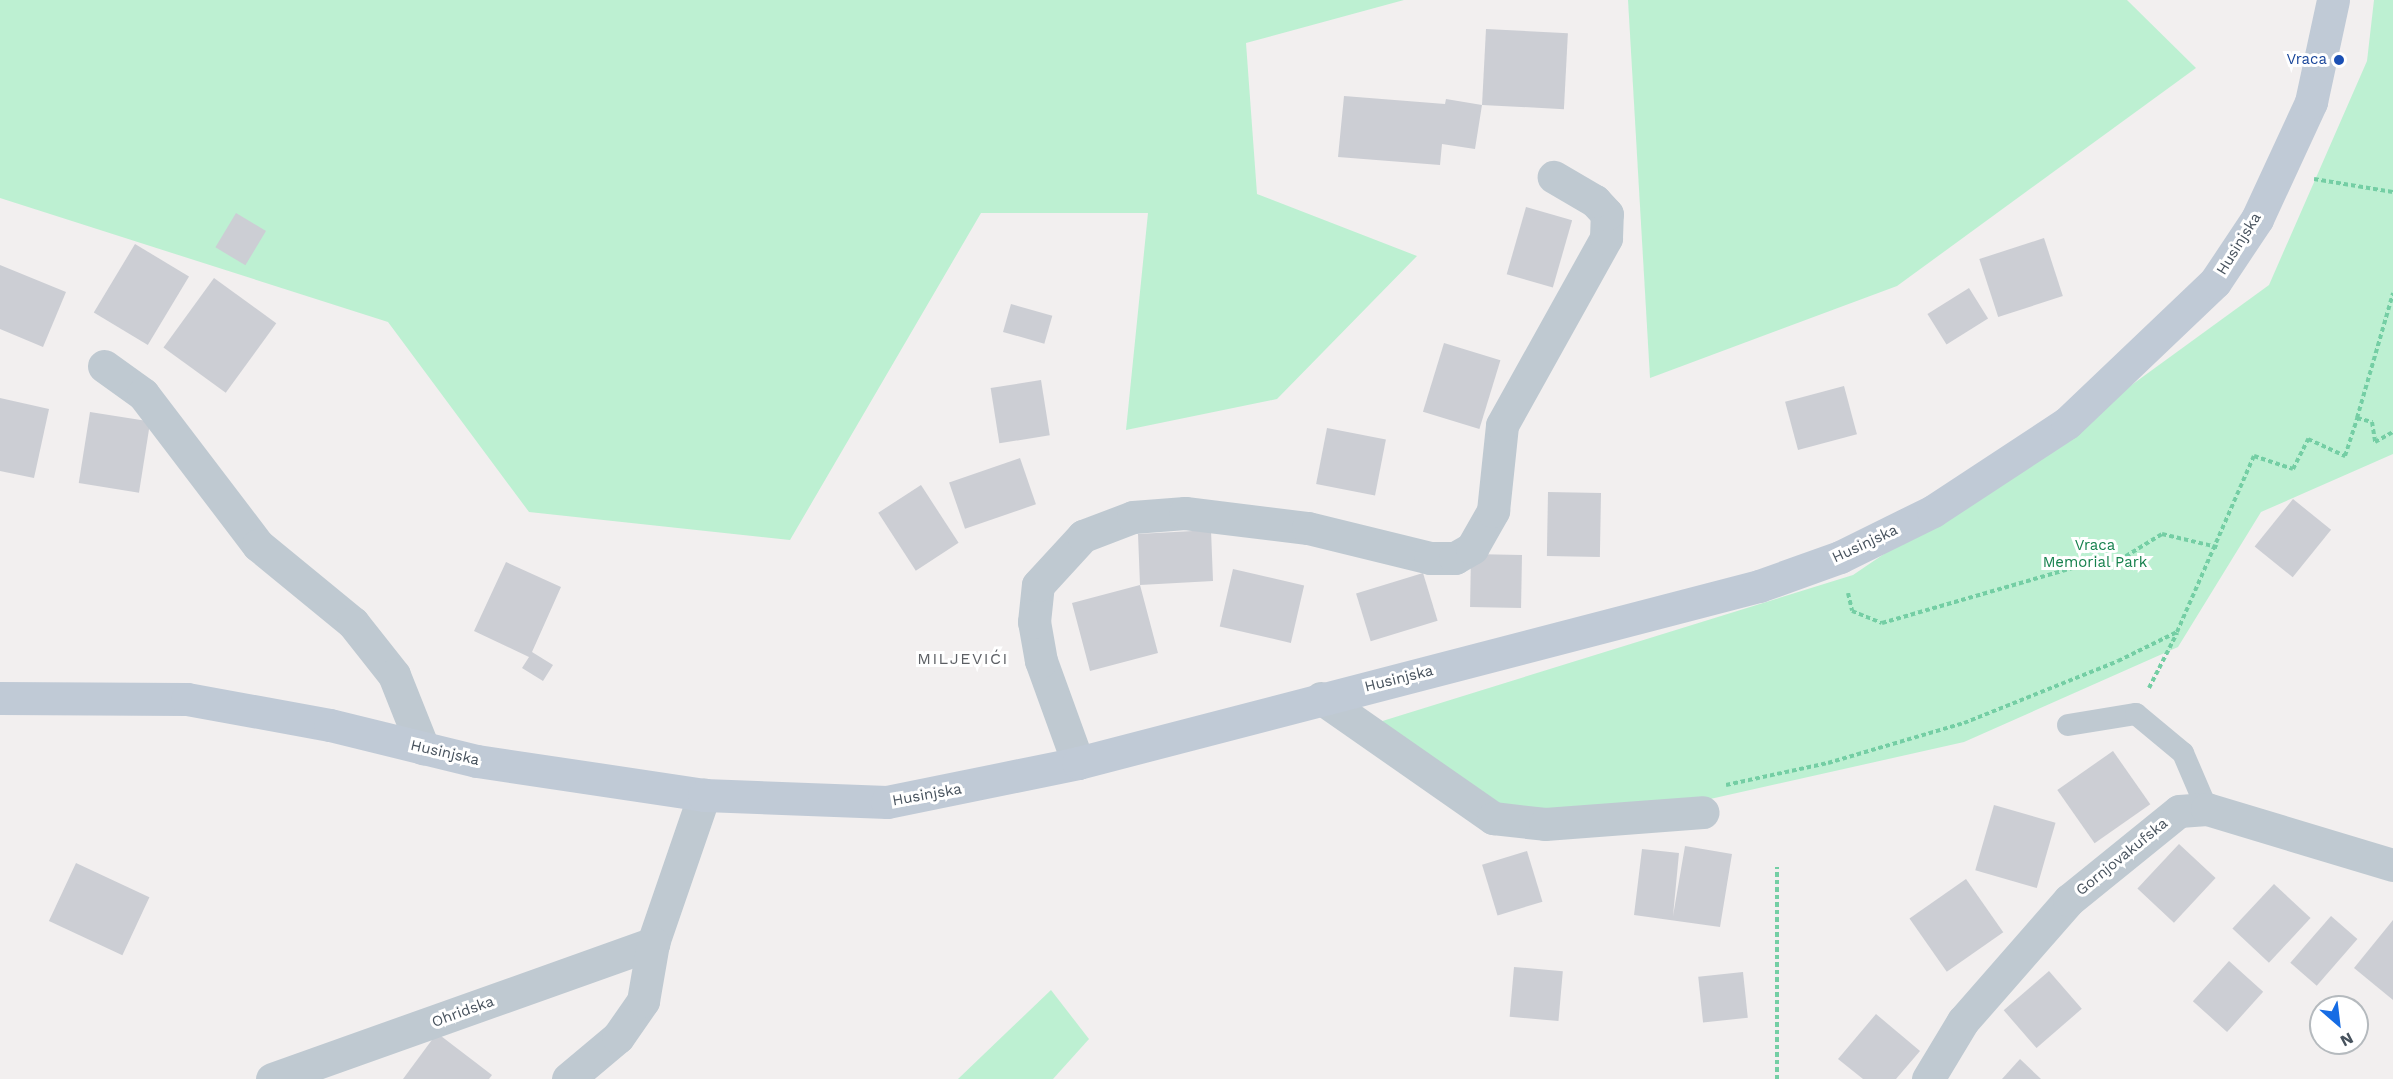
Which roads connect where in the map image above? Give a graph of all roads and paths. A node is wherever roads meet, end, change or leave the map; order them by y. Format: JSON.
{"nodes":[{"id":1,"x":2333,"y":0,"type":"edge"},
{"id":2,"x":2278,"y":173,"type":"junction"},
{"id":3,"x":1554,"y":177,"type":"dead end"},
{"id":4,"x":2393,"y":192,"type":"edge"},
{"id":5,"x":2393,"y":293,"type":"edge"},
{"id":6,"x":104,"y":366,"type":"dead end"},
{"id":7,"x":2357,"y":418,"type":"junction"},
{"id":8,"x":2393,"y":432,"type":"edge"},
{"id":9,"x":2217,"y":547,"type":"junction"},
{"id":10,"x":1840,"y":557,"type":"junction"},
{"id":11,"x":2177,"y":632,"type":"junction"},
{"id":12,"x":0,"y":698,"type":"edge"},
{"id":13,"x":1321,"y":698,"type":"junction"},
{"id":14,"x":2136,"y":714,"type":"junction"},
{"id":15,"x":1964,"y":723,"type":"dead end"},
{"id":16,"x":2068,"y":725,"type":"dead end"},
{"id":17,"x":423,"y":748,"type":"junction"},
{"id":18,"x":1078,"y":763,"type":"junction"},
{"id":19,"x":705,"y":795,"type":"junction"},
{"id":20,"x":2207,"y":809,"type":"junction"},
{"id":21,"x":1703,"y":812,"type":"dead end"},
{"id":22,"x":2393,"y":865,"type":"edge"},
{"id":23,"x":1777,"y":867,"type":"dead end"},
{"id":24,"x":653,"y":943,"type":"junction"},
{"id":25,"x":272,"y":1079,"type":"edge"},
{"id":26,"x":568,"y":1079,"type":"edge"},
{"id":27,"x":1777,"y":1079,"type":"edge"},
{"id":28,"x":1928,"y":1079,"type":"edge"}],
"edges":[{"from":1,"to":2,"type":"main road","name":"Husinjska"},
{"from":2,"to":4,"type":"path"},
{"from":2,"to":10,"type":"main road","name":"Husinjska"},
{"from":3,"to":18,"type":"street"},
{"from":5,"to":7,"type":"path"},
{"from":6,"to":17,"type":"street"},
{"from":7,"to":8,"type":"path"},
{"from":7,"to":9,"type":"path"},
{"from":9,"to":10,"type":"path"},
{"from":9,"to":11,"type":"path"},
{"from":10,"to":13,"type":"main road","name":"Husinjska"},
{"from":11,"to":14,"type":"path"},
{"from":11,"to":15,"type":"path"},
{"from":12,"to":17,"type":"main road","name":"Husinjska"},
{"from":13,"to":18,"type":"main road","name":"Husinjska"},
{"from":13,"to":21,"type":"street"},
{"from":14,"to":16,"type":"lane"},
{"from":14,"to":20,"type":"lane"},
{"from":17,"to":19,"type":"main road","name":"Husinjska"},
{"from":18,"to":19,"type":"main road","name":"Husinjska"},
{"from":19,"to":24,"type":"street"},
{"from":20,"to":22,"type":"street","name":"Gornjovakufska"},
{"from":20,"to":28,"type":"street","name":"Gornjovakufska"},
{"from":23,"to":27,"type":"path"},
{"from":24,"to":25,"type":"street","name":"Ohridska"},
{"from":24,"to":26,"type":"street"}]}
